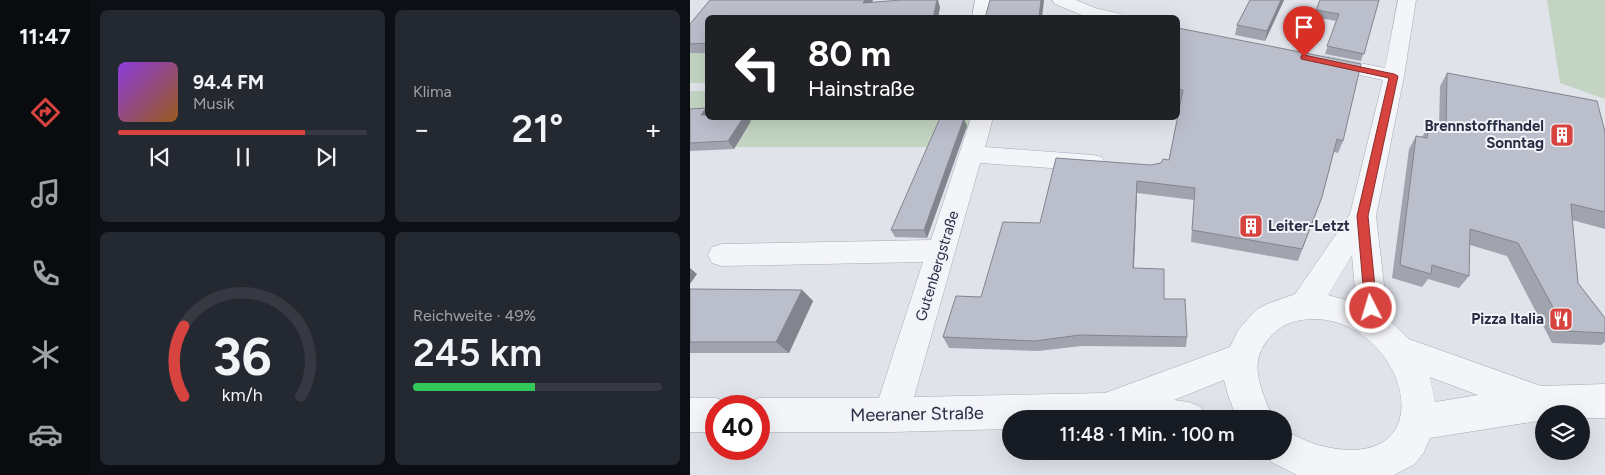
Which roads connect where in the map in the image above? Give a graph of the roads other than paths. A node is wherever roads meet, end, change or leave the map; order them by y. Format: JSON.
{"nodes":[{"id":1,"x":984,"y":0,"type":"edge"},
{"id":2,"x":1061,"y":0,"type":"edge"},
{"id":3,"x":1407,"y":0,"type":"edge"},
{"id":4,"x":982,"y":15,"type":"edge"},
{"id":5,"x":1102,"y":15,"type":"edge"},
{"id":6,"x":1309,"y":59,"type":"edge"},
{"id":7,"x":1394,"y":76,"type":"junction"},
{"id":8,"x":981,"y":120,"type":"edge"},
{"id":9,"x":970,"y":154,"type":"junction"},
{"id":10,"x":1113,"y":164,"type":"edge"},
{"id":11,"x":1363,"y":216,"type":"junction"},
{"id":12,"x":942,"y":251,"type":"junction"},
{"id":13,"x":722,"y":255,"type":"dead end"},
{"id":14,"x":1304,"y":306,"type":"junction"},
{"id":15,"x":1373,"y":326,"type":"junction"},
{"id":16,"x":1398,"y":350,"type":"junction"},
{"id":17,"x":1242,"y":358,"type":"junction"},
{"id":18,"x":1605,"y":401,"type":"edge"},
{"id":19,"x":1540,"y":403,"type":"junction"},
{"id":20,"x":1106,"y":410,"type":"edge"},
{"id":21,"x":1251,"y":410,"type":"edge"},
{"id":22,"x":1002,"y":412,"type":"edge"},
{"id":23,"x":690,"y":415,"type":"edge"},
{"id":24,"x":705,"y":415,"type":"edge"},
{"id":25,"x":770,"y":415,"type":"edge"},
{"id":26,"x":891,"y":415,"type":"junction"},
{"id":27,"x":1418,"y":422,"type":"junction"},
{"id":28,"x":1295,"y":461,"type":"edge"},
{"id":29,"x":1375,"y":472,"type":"edge"}],
"edges":[{"from":1,"to":4,"type":"street"},
{"from":2,"to":5,"type":"street"},
{"from":3,"to":7,"type":"street"},
{"from":6,"to":7,"type":"street"},
{"from":7,"to":11,"type":"street"},
{"from":8,"to":9,"type":"street","name":"Gutenbergstraße"},
{"from":9,"to":10,"type":"street"},
{"from":9,"to":12,"type":"street","name":"Gutenbergstraße"},
{"from":11,"to":14,"type":"street"},
{"from":11,"to":15,"type":"street"},
{"from":12,"to":13,"type":"street"},
{"from":12,"to":26,"type":"street","name":"Gutenbergstraße"},
{"from":14,"to":15,"type":"street"},
{"from":14,"to":17,"type":"street"},
{"from":15,"to":16,"type":"street"},
{"from":16,"to":19,"type":"street"},
{"from":16,"to":27,"type":"street"},
{"from":17,"to":20,"type":"street","name":"Meeraner Straße"},
{"from":17,"to":21,"type":"street"},
{"from":18,"to":19,"type":"street"},
{"from":19,"to":27,"type":"street"},
{"from":22,"to":26,"type":"street","name":"Meeraner Straße"},
{"from":23,"to":24,"type":"street"},
{"from":25,"to":26,"type":"street","name":"Meeraner Straße"},
{"from":27,"to":29,"type":"street"},
{"from":28,"to":29,"type":"street"}]}
